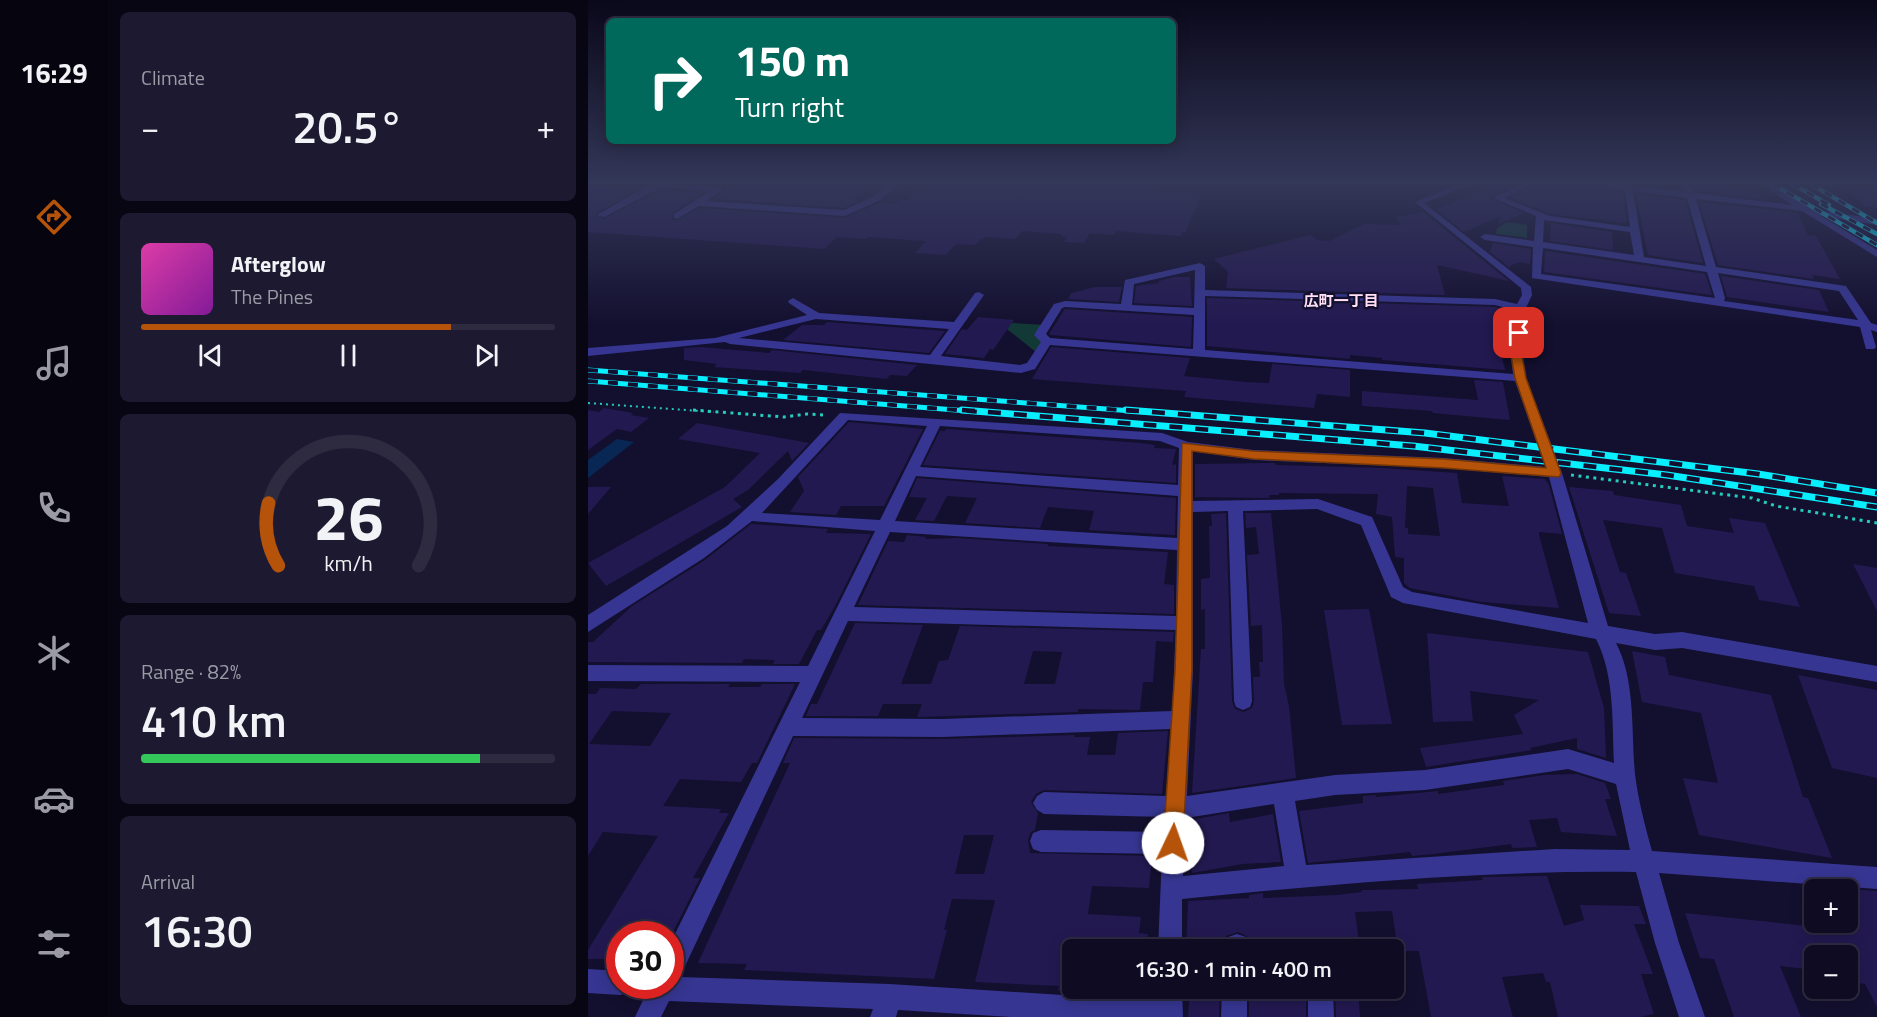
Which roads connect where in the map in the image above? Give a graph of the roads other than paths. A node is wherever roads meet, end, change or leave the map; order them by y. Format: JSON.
{"nodes":[{"id":1,"x":1456,"y":231,"type":"edge"},
{"id":2,"x":1538,"y":231,"type":"edge"},
{"id":3,"x":1635,"y":231,"type":"edge"},
{"id":4,"x":1701,"y":231,"type":"edge"},
{"id":5,"x":1840,"y":231,"type":"edge"},
{"id":6,"x":1485,"y":237,"type":"dead end"},
{"id":7,"x":1537,"y":245,"type":"junction"},
{"id":8,"x":1877,"y":254,"type":"edge"},
{"id":9,"x":1639,"y":259,"type":"junction"},
{"id":10,"x":1712,"y":269,"type":"junction"},
{"id":11,"x":1201,"y":293,"type":"junction"},
{"id":12,"x":979,"y":295,"type":"dead end"},
{"id":13,"x":793,"y":301,"type":"dead end"},
{"id":14,"x":1717,"y":303,"type":"junction"},
{"id":15,"x":1126,"y":308,"type":"junction"},
{"id":16,"x":1521,"y":308,"type":"junction"},
{"id":17,"x":1201,"y":312,"type":"junction"},
{"id":18,"x":816,"y":316,"type":"junction"},
{"id":19,"x":957,"y":326,"type":"junction"},
{"id":20,"x":1872,"y":327,"type":"edge"},
{"id":21,"x":715,"y":341,"type":"junction"},
{"id":22,"x":1046,"y":342,"type":"junction"},
{"id":23,"x":1870,"y":347,"type":"dead end"},
{"id":24,"x":588,"y":352,"type":"edge"},
{"id":25,"x":1199,"y":354,"type":"junction"},
{"id":26,"x":933,"y":359,"type":"junction"},
{"id":27,"x":1520,"y":378,"type":"junction"},
{"id":28,"x":935,"y":422,"type":"junction"},
{"id":29,"x":1186,"y":446,"type":"junction"},
{"id":30,"x":912,"y":471,"type":"junction"},
{"id":31,"x":1555,"y":473,"type":"junction"},
{"id":32,"x":1185,"y":499,"type":"junction"},
{"id":33,"x":1235,"y":506,"type":"junction"},
{"id":34,"x":751,"y":515,"type":"junction"},
{"id":35,"x":885,"y":526,"type":"junction"},
{"id":36,"x":1184,"y":544,"type":"junction"},
{"id":37,"x":842,"y":614,"type":"junction"},
{"id":38,"x":1184,"y":623,"type":"junction"},
{"id":39,"x":588,"y":625,"type":"edge"},
{"id":40,"x":1601,"y":633,"type":"junction"},
{"id":41,"x":588,"y":673,"type":"edge"},
{"id":42,"x":813,"y":674,"type":"junction"},
{"id":43,"x":1877,"y":674,"type":"edge"},
{"id":44,"x":1243,"y":701,"type":"dead end"},
{"id":45,"x":1181,"y":720,"type":"junction"},
{"id":46,"x":787,"y":727,"type":"junction"},
{"id":47,"x":1625,"y":777,"type":"junction"},
{"id":48,"x":1283,"y":792,"type":"junction"},
{"id":49,"x":1044,"y":803,"type":"dead end"},
{"id":50,"x":1176,"y":807,"type":"junction"},
{"id":51,"x":1041,"y":841,"type":"dead end"},
{"id":52,"x":1173,"y":843,"type":"junction"},
{"id":53,"x":1643,"y":861,"type":"junction"},
{"id":54,"x":1297,"y":877,"type":"junction"},
{"id":55,"x":1877,"y":878,"type":"edge"},
{"id":56,"x":1171,"y":889,"type":"junction"},
{"id":57,"x":684,"y":937,"type":"edge"},
{"id":58,"x":1170,"y":939,"type":"edge"},
{"id":59,"x":588,"y":981,"type":"edge"},
{"id":60,"x":606,"y":982,"type":"edge"},
{"id":61,"x":684,"y":984,"type":"edge"},
{"id":62,"x":655,"y":999,"type":"edge"},
{"id":63,"x":1170,"y":999,"type":"edge"},
{"id":64,"x":1235,"y":999,"type":"edge"},
{"id":65,"x":1321,"y":999,"type":"edge"},
{"id":66,"x":886,"y":1007,"type":"edge"},
{"id":67,"x":648,"y":1017,"type":"edge"},
{"id":68,"x":1160,"y":1017,"type":"edge"},
{"id":69,"x":1170,"y":1017,"type":"edge"},
{"id":70,"x":1234,"y":1017,"type":"edge"},
{"id":71,"x":1322,"y":1017,"type":"edge"},
{"id":72,"x":1692,"y":1017,"type":"edge"}],
"edges":[{"from":1,"to":16,"type":"street"},
{"from":2,"to":7,"type":"street"},
{"from":3,"to":9,"type":"street"},
{"from":4,"to":10,"type":"street"},
{"from":5,"to":8,"type":"street"},
{"from":6,"to":7,"type":"street"},
{"from":7,"to":9,"type":"street"},
{"from":7,"to":14,"type":"street"},
{"from":9,"to":10,"type":"street"},
{"from":10,"to":14,"type":"street"},
{"from":10,"to":20,"type":"street"},
{"from":11,"to":15,"type":"street"},
{"from":11,"to":16,"type":"street"},
{"from":11,"to":17,"type":"street"},
{"from":12,"to":19,"type":"street"},
{"from":13,"to":18,"type":"street"},
{"from":14,"to":20,"type":"street"},
{"from":15,"to":17,"type":"street"},
{"from":15,"to":22,"type":"street"},
{"from":16,"to":27,"type":"street"},
{"from":17,"to":25,"type":"street"},
{"from":18,"to":19,"type":"street"},
{"from":18,"to":21,"type":"street"},
{"from":19,"to":26,"type":"street"},
{"from":20,"to":23,"type":"street"},
{"from":21,"to":24,"type":"street"},
{"from":21,"to":26,"type":"street"},
{"from":22,"to":25,"type":"street"},
{"from":22,"to":26,"type":"street"},
{"from":25,"to":27,"type":"street"},
{"from":27,"to":31,"type":"street"},
{"from":28,"to":29,"type":"street"},
{"from":28,"to":30,"type":"street"},
{"from":28,"to":34,"type":"street"},
{"from":29,"to":31,"type":"street"},
{"from":29,"to":32,"type":"street"},
{"from":30,"to":32,"type":"street"},
{"from":30,"to":35,"type":"street"},
{"from":31,"to":40,"type":"street"},
{"from":32,"to":33,"type":"street"},
{"from":32,"to":36,"type":"street"},
{"from":33,"to":40,"type":"street"},
{"from":33,"to":44,"type":"street"},
{"from":34,"to":35,"type":"street"},
{"from":34,"to":39,"type":"street"},
{"from":35,"to":36,"type":"street"},
{"from":35,"to":37,"type":"street"},
{"from":36,"to":38,"type":"street"},
{"from":37,"to":38,"type":"street"},
{"from":37,"to":42,"type":"street"},
{"from":38,"to":45,"type":"street"},
{"from":40,"to":43,"type":"street"},
{"from":40,"to":47,"type":"street"},
{"from":41,"to":42,"type":"street"},
{"from":42,"to":46,"type":"street"},
{"from":45,"to":46,"type":"street"},
{"from":45,"to":50,"type":"street"},
{"from":46,"to":57,"type":"street"},
{"from":47,"to":48,"type":"street"},
{"from":47,"to":53,"type":"street"},
{"from":48,"to":50,"type":"street"},
{"from":48,"to":54,"type":"street"},
{"from":49,"to":50,"type":"street"},
{"from":50,"to":52,"type":"street"},
{"from":51,"to":52,"type":"street"},
{"from":52,"to":56,"type":"street"},
{"from":53,"to":54,"type":"street"},
{"from":53,"to":55,"type":"street"},
{"from":53,"to":72,"type":"street"},
{"from":54,"to":56,"type":"street"},
{"from":56,"to":58,"type":"street"},
{"from":59,"to":60,"type":"street"},
{"from":61,"to":66,"type":"street"},
{"from":62,"to":67,"type":"street"},
{"from":63,"to":69,"type":"street"},
{"from":64,"to":70,"type":"street"},
{"from":65,"to":71,"type":"street"},
{"from":66,"to":68,"type":"street"}]}
